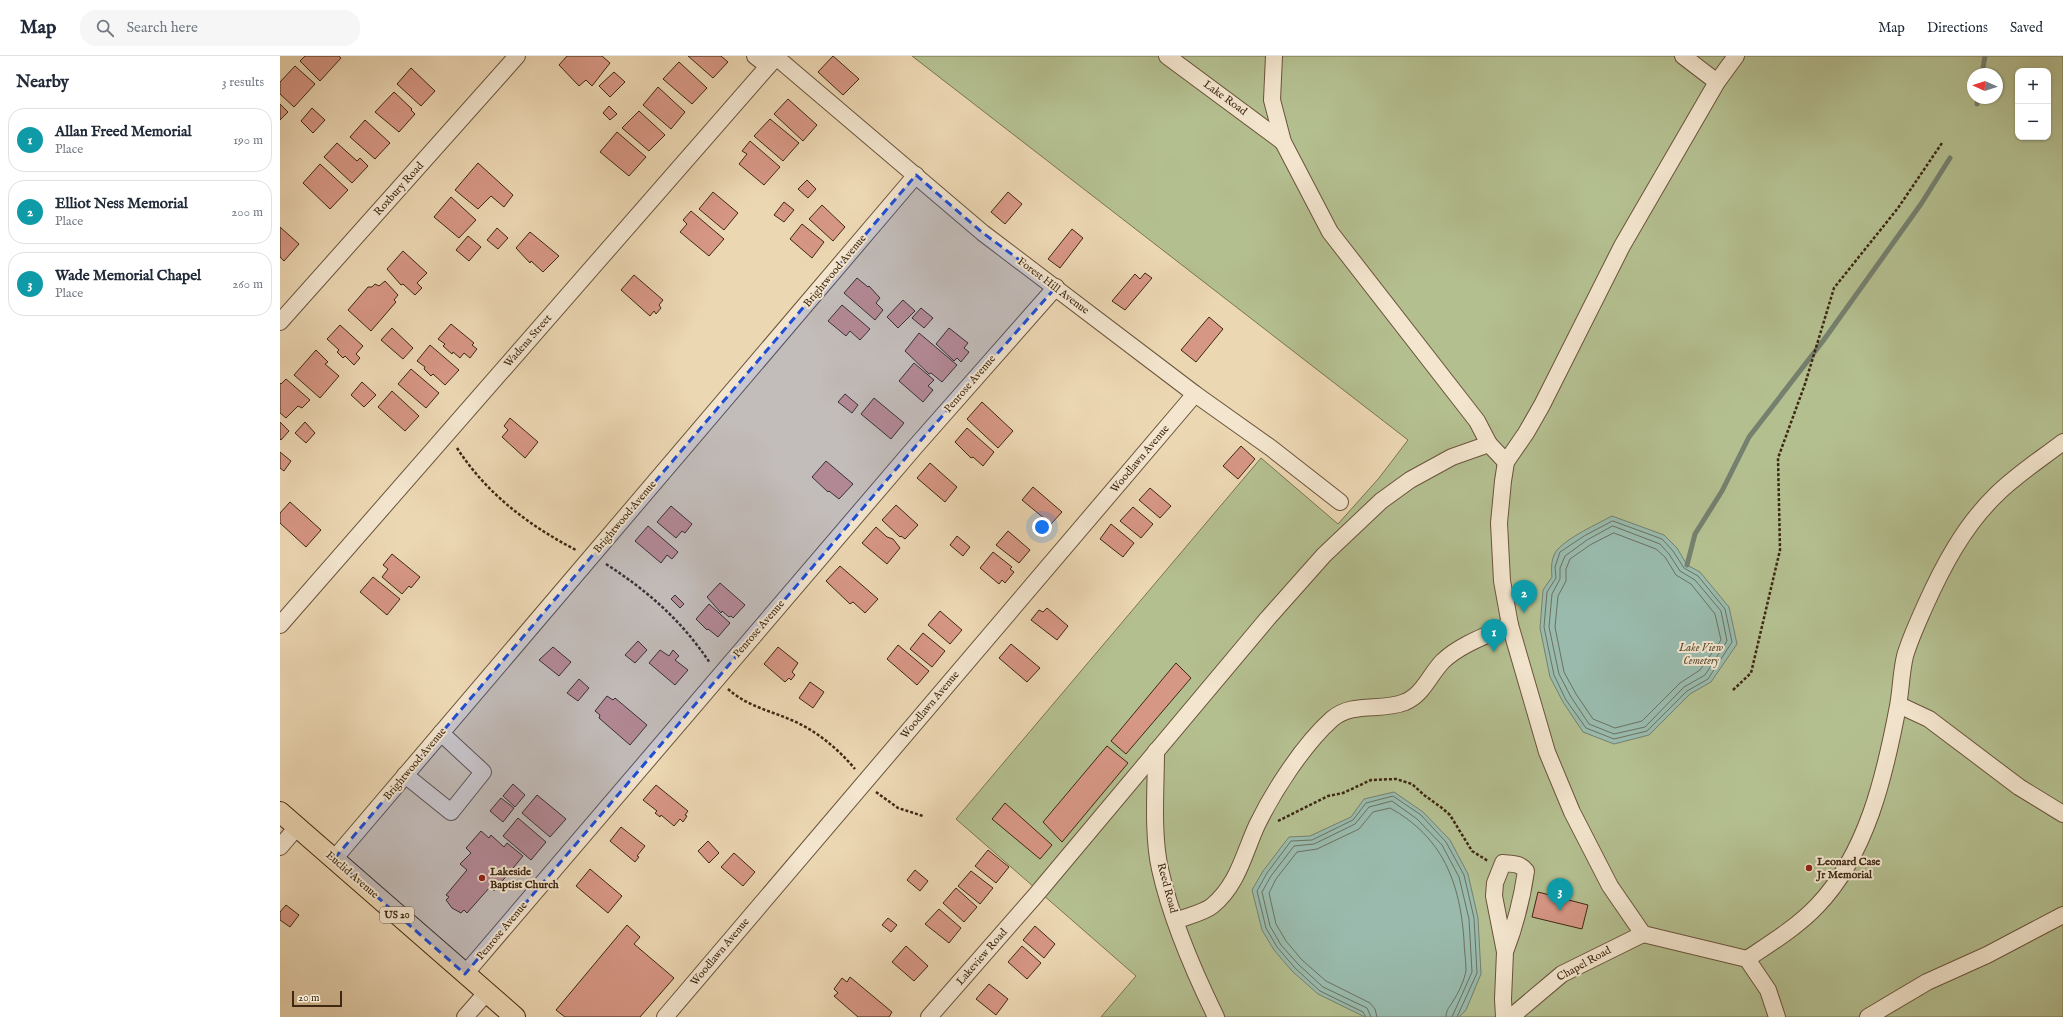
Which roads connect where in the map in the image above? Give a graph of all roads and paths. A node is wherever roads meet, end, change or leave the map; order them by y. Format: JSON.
{"nodes":[{"id":1,"x":517,"y":56,"type":"edge"},
{"id":2,"x":755,"y":56,"type":"edge"},
{"id":3,"x":1167,"y":56,"type":"edge"},
{"id":4,"x":1274,"y":56,"type":"edge"},
{"id":5,"x":1683,"y":56,"type":"edge"},
{"id":6,"x":1736,"y":56,"type":"edge"},
{"id":7,"x":774,"y":60,"type":"edge"},
{"id":8,"x":1717,"y":82,"type":"junction"},
{"id":9,"x":1283,"y":142,"type":"junction"},
{"id":10,"x":1942,"y":143,"type":"dead end"},
{"id":11,"x":916,"y":175,"type":"junction"},
{"id":12,"x":1056,"y":287,"type":"junction"},
{"id":13,"x":280,"y":322,"type":"edge"},
{"id":14,"x":1195,"y":394,"type":"junction"},
{"id":15,"x":2063,"y":442,"type":"edge"},
{"id":16,"x":1489,"y":444,"type":"junction"},
{"id":17,"x":457,"y":448,"type":"dead end"},
{"id":18,"x":1506,"y":462,"type":"junction"},
{"id":19,"x":1340,"y":502,"type":"dead end"},
{"id":20,"x":591,"y":556,"type":"junction"},
{"id":21,"x":280,"y":625,"type":"edge"},
{"id":22,"x":1510,"y":625,"type":"junction"},
{"id":23,"x":711,"y":665,"type":"dead end"},
{"id":24,"x":727,"y":688,"type":"dead end"},
{"id":25,"x":1733,"y":690,"type":"dead end"},
{"id":26,"x":1898,"y":705,"type":"junction"},
{"id":27,"x":441,"y":733,"type":"junction"},
{"id":28,"x":1156,"y":751,"type":"junction"},
{"id":29,"x":405,"y":775,"type":"junction"},
{"id":30,"x":865,"y":781,"type":"junction"},
{"id":31,"x":280,"y":812,"type":"edge"},
{"id":32,"x":2063,"y":814,"type":"edge"},
{"id":33,"x":923,"y":816,"type":"dead end"},
{"id":34,"x":297,"y":827,"type":"junction"},
{"id":35,"x":1254,"y":832,"type":"junction"},
{"id":36,"x":280,"y":847,"type":"edge"},
{"id":37,"x":334,"y":859,"type":"junction"},
{"id":38,"x":1503,"y":863,"type":"junction"},
{"id":39,"x":2063,"y":916,"type":"edge"},
{"id":40,"x":1176,"y":921,"type":"junction"},
{"id":41,"x":1643,"y":934,"type":"junction"},
{"id":42,"x":1505,"y":952,"type":"junction"},
{"id":43,"x":1747,"y":960,"type":"junction"},
{"id":44,"x":465,"y":974,"type":"junction"},
{"id":45,"x":487,"y":992,"type":"junction"},
{"id":46,"x":465,"y":1017,"type":"edge"},
{"id":47,"x":515,"y":1017,"type":"edge"},
{"id":48,"x":665,"y":1017,"type":"edge"},
{"id":49,"x":929,"y":1017,"type":"edge"},
{"id":50,"x":1216,"y":1017,"type":"edge"},
{"id":51,"x":1504,"y":1017,"type":"edge"},
{"id":52,"x":1511,"y":1017,"type":"edge"},
{"id":53,"x":1777,"y":1017,"type":"edge"},
{"id":54,"x":1868,"y":1017,"type":"edge"}],
"edges":[{"from":1,"to":13,"type":"street","name":"Roxbury Road"},
{"from":2,"to":7,"type":"street","name":"Forest Hill Avenue"},
{"from":3,"to":9,"type":"street","name":"Lake Road"},
{"from":4,"to":9,"type":"street"},
{"from":5,"to":8,"type":"street"},
{"from":6,"to":8,"type":"street"},
{"from":7,"to":11,"type":"street","name":"Forest Hill Avenue"},
{"from":7,"to":21,"type":"street","name":"Wadena Street"},
{"from":8,"to":18,"type":"street"},
{"from":9,"to":16,"type":"street"},
{"from":10,"to":25,"type":"path"},
{"from":11,"to":12,"type":"street","name":"Forest Hill Avenue"},
{"from":11,"to":20,"type":"street","name":"Brightwood Avenue"},
{"from":12,"to":14,"type":"street","name":"Forest Hill Avenue"},
{"from":12,"to":44,"type":"street","name":"Penrose Avenue"},
{"from":14,"to":19,"type":"street","name":"Forest Hill Avenue"},
{"from":14,"to":30,"type":"street","name":"Woodlawn Avenue"},
{"from":15,"to":26,"type":"street"},
{"from":16,"to":18,"type":"street"},
{"from":16,"to":28,"type":"street","name":"Lakeview Road"},
{"from":17,"to":20,"type":"path"},
{"from":18,"to":22,"type":"street"},
{"from":20,"to":23,"type":"path"},
{"from":20,"to":27,"type":"street","name":"Brightwood Avenue"},
{"from":22,"to":35,"type":"street"},
{"from":22,"to":41,"type":"street"},
{"from":24,"to":30,"type":"path"},
{"from":26,"to":32,"type":"street"},
{"from":26,"to":43,"type":"street"},
{"from":27,"to":29,"type":"street","name":"Brightwood Avenue"},
{"from":27,"to":29,"type":"street"},
{"from":28,"to":40,"type":"street","name":"Reed Road"},
{"from":28,"to":49,"type":"street","name":"Lakeview Road"},
{"from":29,"to":37,"type":"street","name":"Brightwood Avenue"},
{"from":30,"to":33,"type":"path"},
{"from":30,"to":48,"type":"street","name":"Woodlawn Avenue"},
{"from":31,"to":34,"type":"main road","name":"Euclid Avenue","number":"US 20"},
{"from":34,"to":36,"type":"street"},
{"from":34,"to":37,"type":"main road","name":"Euclid Avenue","number":"US 20"},
{"from":35,"to":38,"type":"path"},
{"from":35,"to":40,"type":"street"},
{"from":37,"to":44,"type":"main road","name":"Euclid Avenue","number":"US 20"},
{"from":38,"to":42,"type":"street"},
{"from":38,"to":42,"type":"street"},
{"from":39,"to":54,"type":"street"},
{"from":40,"to":50,"type":"street","name":"Reed Road"},
{"from":41,"to":43,"type":"street"},
{"from":41,"to":52,"type":"street","name":"Chapel Road"},
{"from":42,"to":51,"type":"street"},
{"from":43,"to":53,"type":"street"},
{"from":44,"to":45,"type":"main road","name":"Euclid Avenue","number":"US 20"},
{"from":45,"to":46,"type":"street"},
{"from":45,"to":47,"type":"main road","name":"Euclid Avenue","number":"US 20"}]}
